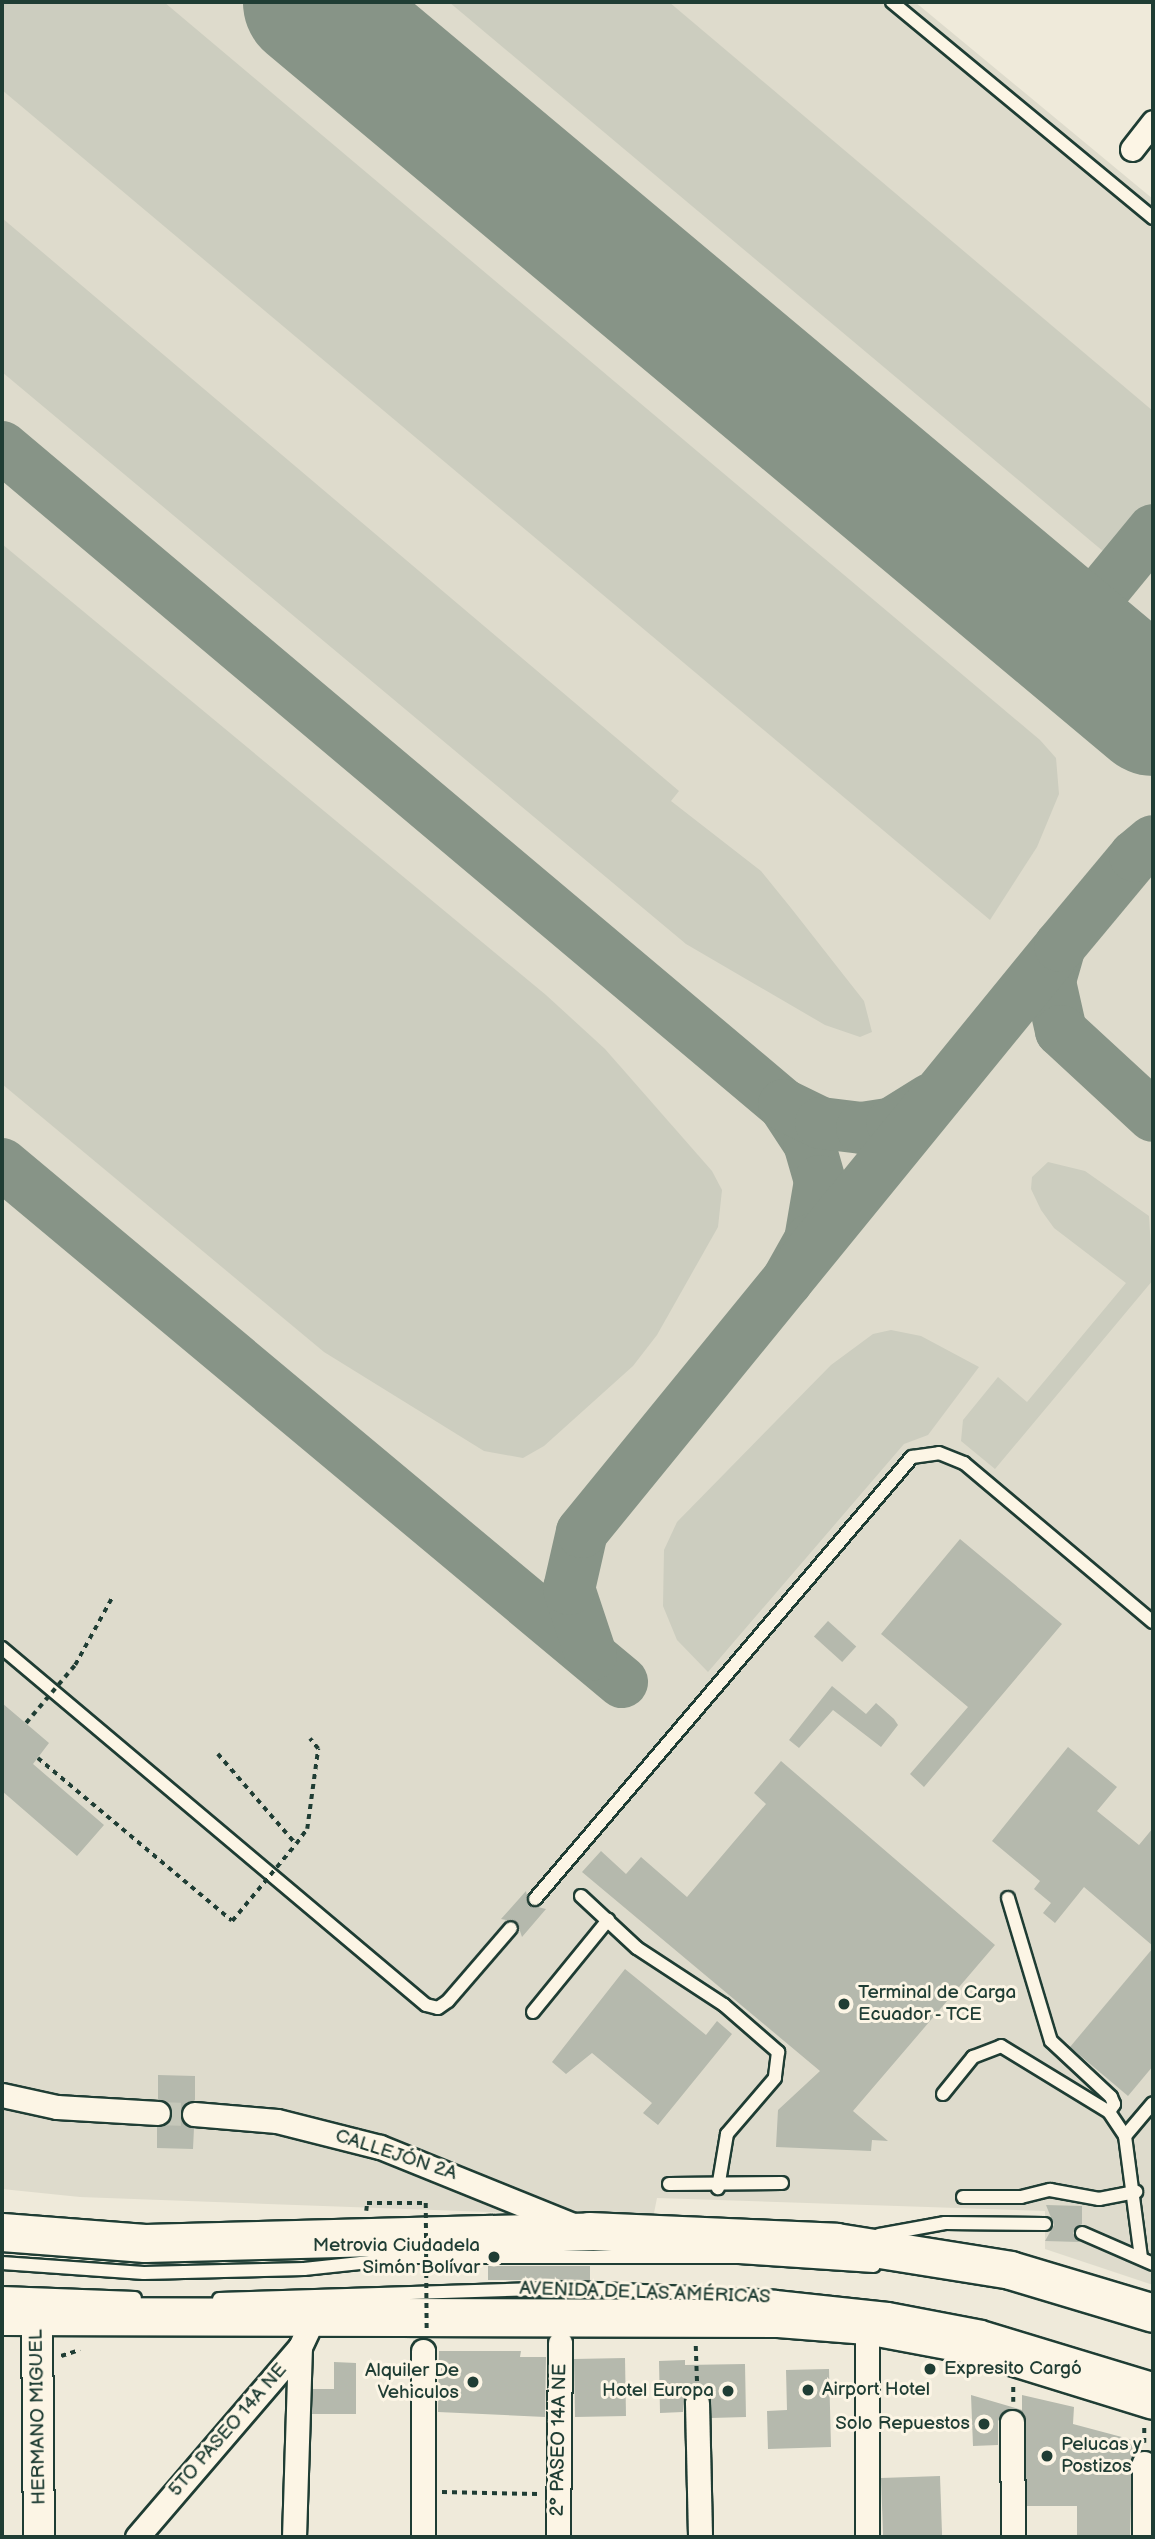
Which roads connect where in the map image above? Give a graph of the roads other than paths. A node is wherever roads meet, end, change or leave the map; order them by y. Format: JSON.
{"nodes":[{"id":1,"x":892,"y":2,"type":"edge"},
{"id":2,"x":1153,"y":122,"type":"edge"},
{"id":3,"x":1132,"y":149,"type":"dead end"},
{"id":4,"x":1153,"y":218,"type":"edge"},
{"id":5,"x":1153,"y":1622,"type":"edge"},
{"id":6,"x":2,"y":1648,"type":"edge"},
{"id":7,"x":581,"y":1896,"type":"dead end"},
{"id":8,"x":1008,"y":1898,"type":"dead end"},
{"id":9,"x":535,"y":1899,"type":"dead end"},
{"id":10,"x":608,"y":1920,"type":"junction"},
{"id":11,"x":511,"y":1928,"type":"dead end"},
{"id":12,"x":533,"y":2012,"type":"dead end"},
{"id":13,"x":943,"y":2094,"type":"dead end"},
{"id":14,"x":2,"y":2095,"type":"edge"},
{"id":15,"x":1153,"y":2103,"type":"edge"},
{"id":16,"x":1109,"y":2112,"type":"junction"},
{"id":17,"x":158,"y":2113,"type":"tunnel mouth"},
{"id":18,"x":194,"y":2113,"type":"tunnel mouth"},
{"id":19,"x":1125,"y":2136,"type":"junction"},
{"id":20,"x":782,"y":2183,"type":"dead end"},
{"id":21,"x":669,"y":2185,"type":"dead end"},
{"id":22,"x":718,"y":2188,"type":"junction"},
{"id":23,"x":1136,"y":2192,"type":"junction"},
{"id":24,"x":963,"y":2197,"type":"dead end"},
{"id":25,"x":1045,"y":2224,"type":"dead end"},
{"id":26,"x":589,"y":2231,"type":"junction"},
{"id":27,"x":2,"y":2232,"type":"edge"},
{"id":28,"x":1082,"y":2233,"type":"dead end"},
{"id":29,"x":836,"y":2242,"type":"junction"},
{"id":30,"x":1147,"y":2261,"type":"edge"},
{"id":31,"x":2,"y":2263,"type":"edge"},
{"id":32,"x":894,"y":2268,"type":"dead end"},
{"id":33,"x":2,"y":2293,"type":"edge"},
{"id":34,"x":150,"y":2298,"type":"dead end"},
{"id":35,"x":202,"y":2299,"type":"dead end"},
{"id":36,"x":1061,"y":2302,"type":"dead end"},
{"id":37,"x":25,"y":2310,"type":"edge"},
{"id":38,"x":1095,"y":2312,"type":"dead end"},
{"id":39,"x":1153,"y":2314,"type":"edge"},
{"id":40,"x":867,"y":2325,"type":"junction"},
{"id":41,"x":306,"y":2333,"type":"junction"},
{"id":42,"x":425,"y":2341,"type":"road end"},
{"id":43,"x":560,"y":2343,"type":"dead end"},
{"id":44,"x":1150,"y":2391,"type":"edge"},
{"id":45,"x":697,"y":2403,"type":"road end"},
{"id":46,"x":1012,"y":2422,"type":"dead end"},
{"id":47,"x":1143,"y":2463,"type":"road end"},
{"id":48,"x":161,"y":2508,"type":"junction"},
{"id":49,"x":39,"y":2537,"type":"edge"},
{"id":50,"x":136,"y":2537,"type":"edge"},
{"id":51,"x":160,"y":2537,"type":"edge"},
{"id":52,"x":295,"y":2537,"type":"edge"},
{"id":53,"x":423,"y":2537,"type":"edge"},
{"id":54,"x":558,"y":2537,"type":"edge"},
{"id":55,"x":700,"y":2537,"type":"edge"},
{"id":56,"x":867,"y":2537,"type":"edge"},
{"id":57,"x":1013,"y":2537,"type":"edge"},
{"id":58,"x":1144,"y":2537,"type":"edge"}],
"edges":[{"from":1,"to":4,"type":"lane"},
{"from":2,"to":3,"type":"street"},
{"from":5,"to":9,"type":"lane"},
{"from":6,"to":11,"type":"lane"},
{"from":7,"to":10,"type":"lane"},
{"from":8,"to":16,"type":"lane"},
{"from":10,"to":12,"type":"lane"},
{"from":10,"to":22,"type":"lane"},
{"from":13,"to":16,"type":"lane"},
{"from":14,"to":17,"type":"street"},
{"from":15,"to":19,"type":"lane"},
{"from":16,"to":19,"type":"lane"},
{"from":18,"to":26,"type":"street","name":"CALLEJÓN 2A"},
{"from":19,"to":23,"type":"lane"},
{"from":20,"to":22,"type":"lane"},
{"from":21,"to":22,"type":"lane"},
{"from":23,"to":24,"type":"lane"},
{"from":23,"to":30,"type":"lane"},
{"from":25,"to":29,"type":"lane"},
{"from":26,"to":27,"type":"main road"},
{"from":26,"to":29,"type":"main road"},
{"from":28,"to":30,"type":"lane"},
{"from":29,"to":39,"type":"main road"},
{"from":31,"to":32,"type":"lane","name":"AVENIDA DE LAS AMÉRICAS"},
{"from":33,"to":37,"type":"lane","name":"AVENIDA DE LAS AMÉRICAS"},
{"from":34,"to":37,"type":"lane","name":"AVENIDA DE LAS AMÉRICAS"},
{"from":35,"to":44,"type":"lane","name":"AVENIDA DE LAS AMÉRICAS"},
{"from":36,"to":38,"type":"lane"},
{"from":37,"to":41,"type":"main road","name":"AVENIDA DE LAS AMÉRICAS"},
{"from":37,"to":49,"type":"street","name":"HERMANO MIGUEL"},
{"from":40,"to":41,"type":"main road","name":"AVENIDA DE LAS AMÉRICAS"},
{"from":40,"to":44,"type":"main road","name":"AVENIDA DE LAS AMÉRICAS"},
{"from":40,"to":56,"type":"street"},
{"from":41,"to":48,"type":"street","name":"5TO PASEO 14A NE"},
{"from":41,"to":52,"type":"street"},
{"from":42,"to":53,"type":"street"},
{"from":43,"to":54,"type":"street","name":"2° PASEO 14A NE"},
{"from":45,"to":55,"type":"street"},
{"from":46,"to":57,"type":"street"},
{"from":47,"to":58,"type":"street"},
{"from":48,"to":50,"type":"street","name":"5TO PASEO 14A NE"},
{"from":48,"to":51,"type":"street"}]}
